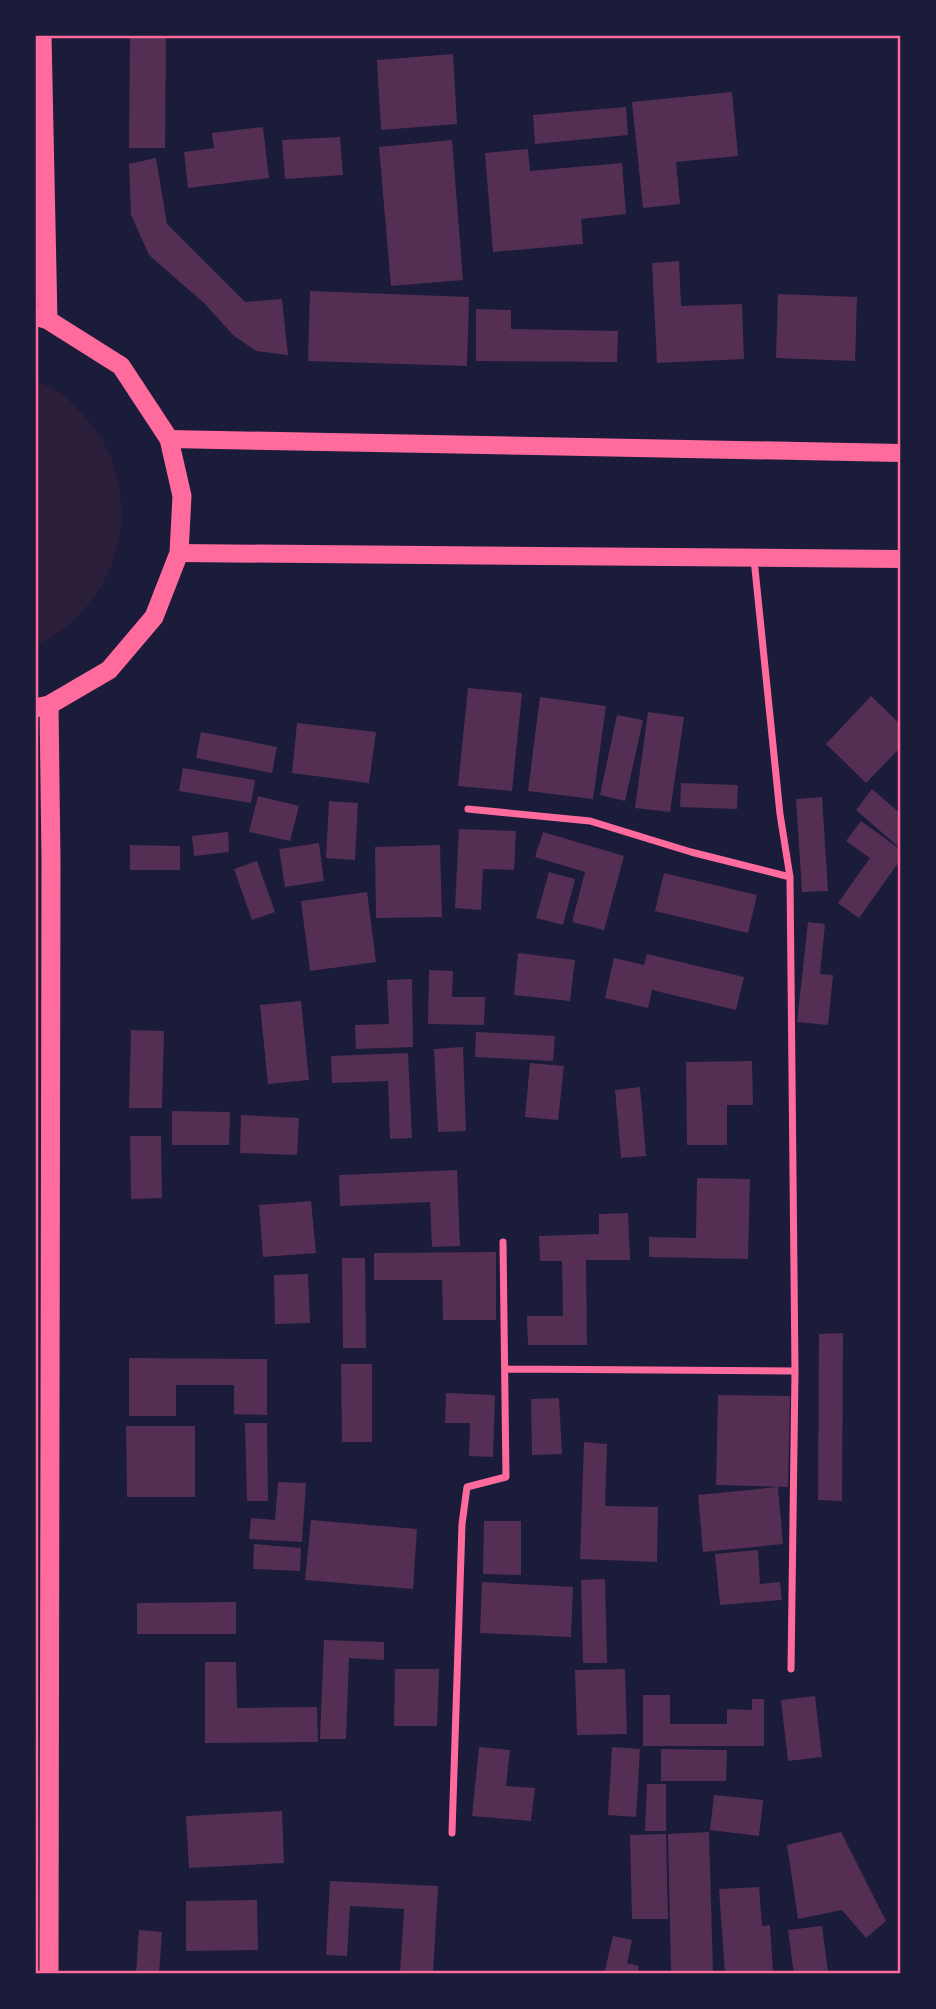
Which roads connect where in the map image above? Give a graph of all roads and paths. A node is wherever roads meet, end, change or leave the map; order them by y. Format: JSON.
{"nodes":[{"id":1,"x":42,"y":35,"type":"edge"},
{"id":2,"x":41,"y":318,"type":"edge"},
{"id":3,"x":169,"y":439,"type":"junction"},
{"id":4,"x":901,"y":453,"type":"edge"},
{"id":5,"x":179,"y":553,"type":"junction"},
{"id":6,"x":754,"y":557,"type":"junction"},
{"id":7,"x":901,"y":559,"type":"edge"},
{"id":8,"x":42,"y":706,"type":"edge"},
{"id":9,"x":468,"y":809,"type":"dead end"},
{"id":10,"x":790,"y":877,"type":"junction"},
{"id":11,"x":503,"y":1242,"type":"dead end"},
{"id":12,"x":505,"y":1369,"type":"junction"},
{"id":13,"x":795,"y":1371,"type":"junction"},
{"id":14,"x":791,"y":1670,"type":"dead end"},
{"id":15,"x":453,"y":1833,"type":"dead end"},
{"id":16,"x":49,"y":1974,"type":"edge"}],
"edges":[{"from":1,"to":2,"type":"highway"},
{"from":2,"to":3,"type":"highway"},
{"from":3,"to":4,"type":"main road"},
{"from":3,"to":5,"type":"highway"},
{"from":5,"to":6,"type":"main road"},
{"from":5,"to":8,"type":"highway"},
{"from":6,"to":7,"type":"main road"},
{"from":6,"to":10,"type":"street"},
{"from":8,"to":16,"type":"highway"},
{"from":9,"to":10,"type":"street"},
{"from":10,"to":13,"type":"street"},
{"from":11,"to":12,"type":"street"},
{"from":12,"to":13,"type":"street"},
{"from":12,"to":15,"type":"street"},
{"from":13,"to":14,"type":"street"}]}
